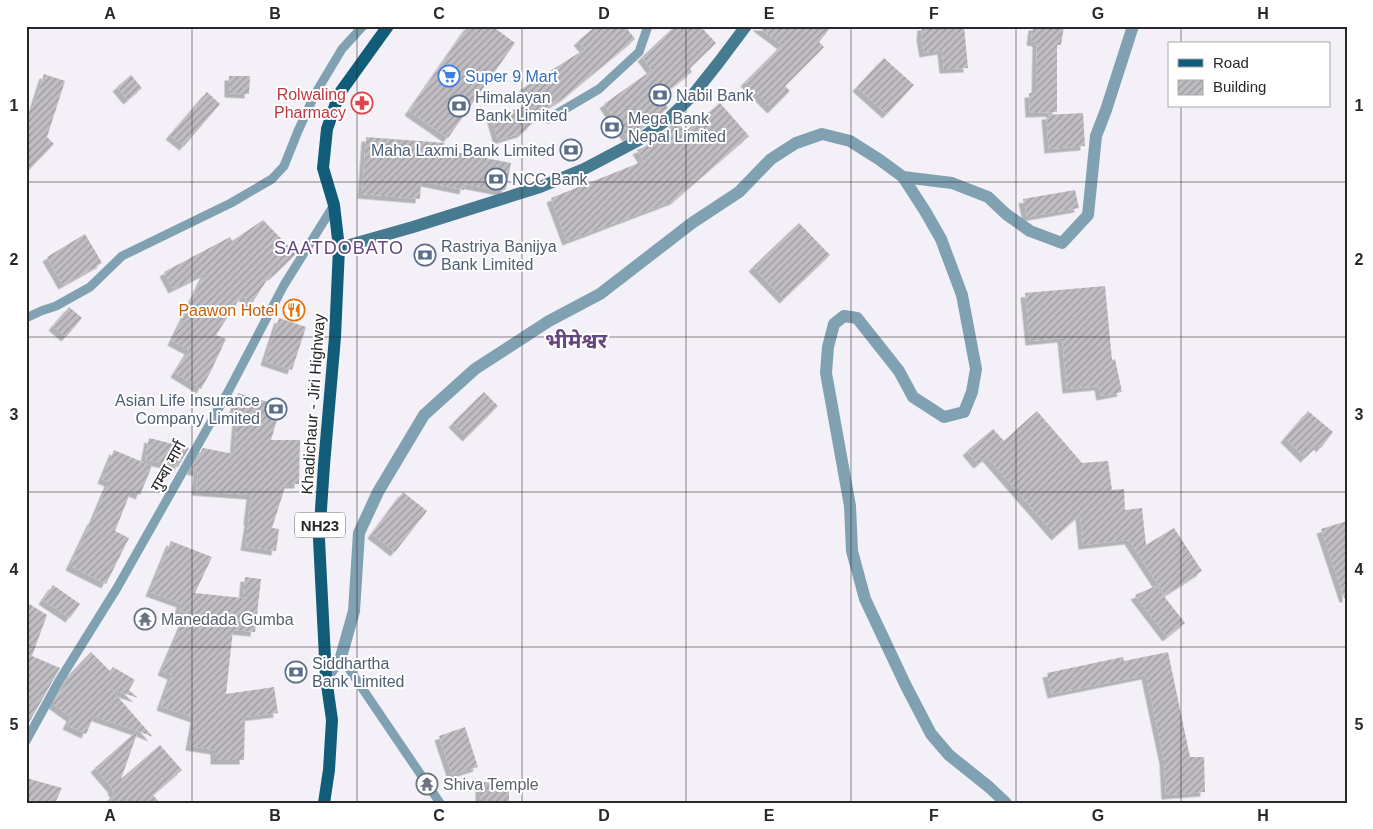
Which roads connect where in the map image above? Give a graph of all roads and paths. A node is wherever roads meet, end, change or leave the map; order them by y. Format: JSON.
{"nodes":[{"id":1,"x":363,"y":26,"type":"edge"},
{"id":2,"x":388,"y":26,"type":"edge"},
{"id":3,"x":648,"y":26,"type":"edge"},
{"id":4,"x":746,"y":26,"type":"edge"},
{"id":5,"x":1133,"y":26,"type":"edge"},
{"id":6,"x":548,"y":119,"type":"dead end"},
{"id":7,"x":902,"y":177,"type":"junction"},
{"id":8,"x":334,"y":205,"type":"junction"},
{"id":9,"x":339,"y":248,"type":"junction"},
{"id":10,"x":26,"y":318,"type":"edge"},
{"id":11,"x":341,"y":656,"type":"junction"},
{"id":12,"x":326,"y":678,"type":"junction"},
{"id":13,"x":26,"y":741,"type":"edge"},
{"id":14,"x":324,"y":803,"type":"edge"},
{"id":15,"x":440,"y":803,"type":"edge"},
{"id":16,"x":1006,"y":803,"type":"edge"}],
"edges":[{"from":1,"to":10,"type":"lane"},
{"from":2,"to":8,"type":"main road","number":"NH23"},
{"from":3,"to":6,"type":"lane"},
{"from":4,"to":9,"type":"main road"},
{"from":5,"to":7,"type":"street"},
{"from":7,"to":11,"type":"street"},
{"from":7,"to":16,"type":"street"},
{"from":8,"to":9,"type":"main road","number":"NH23"},
{"from":8,"to":13,"type":"lane","name":"गुम्बा मार्ग"},
{"from":9,"to":12,"type":"main road","name":"Khadichaur - Jiri Highway","number":"NH23"},
{"from":11,"to":12,"type":"street"},
{"from":11,"to":15,"type":"lane"},
{"from":12,"to":14,"type":"main road","name":"Khadichaur - Jiri Highway","number":"NH23"}]}
